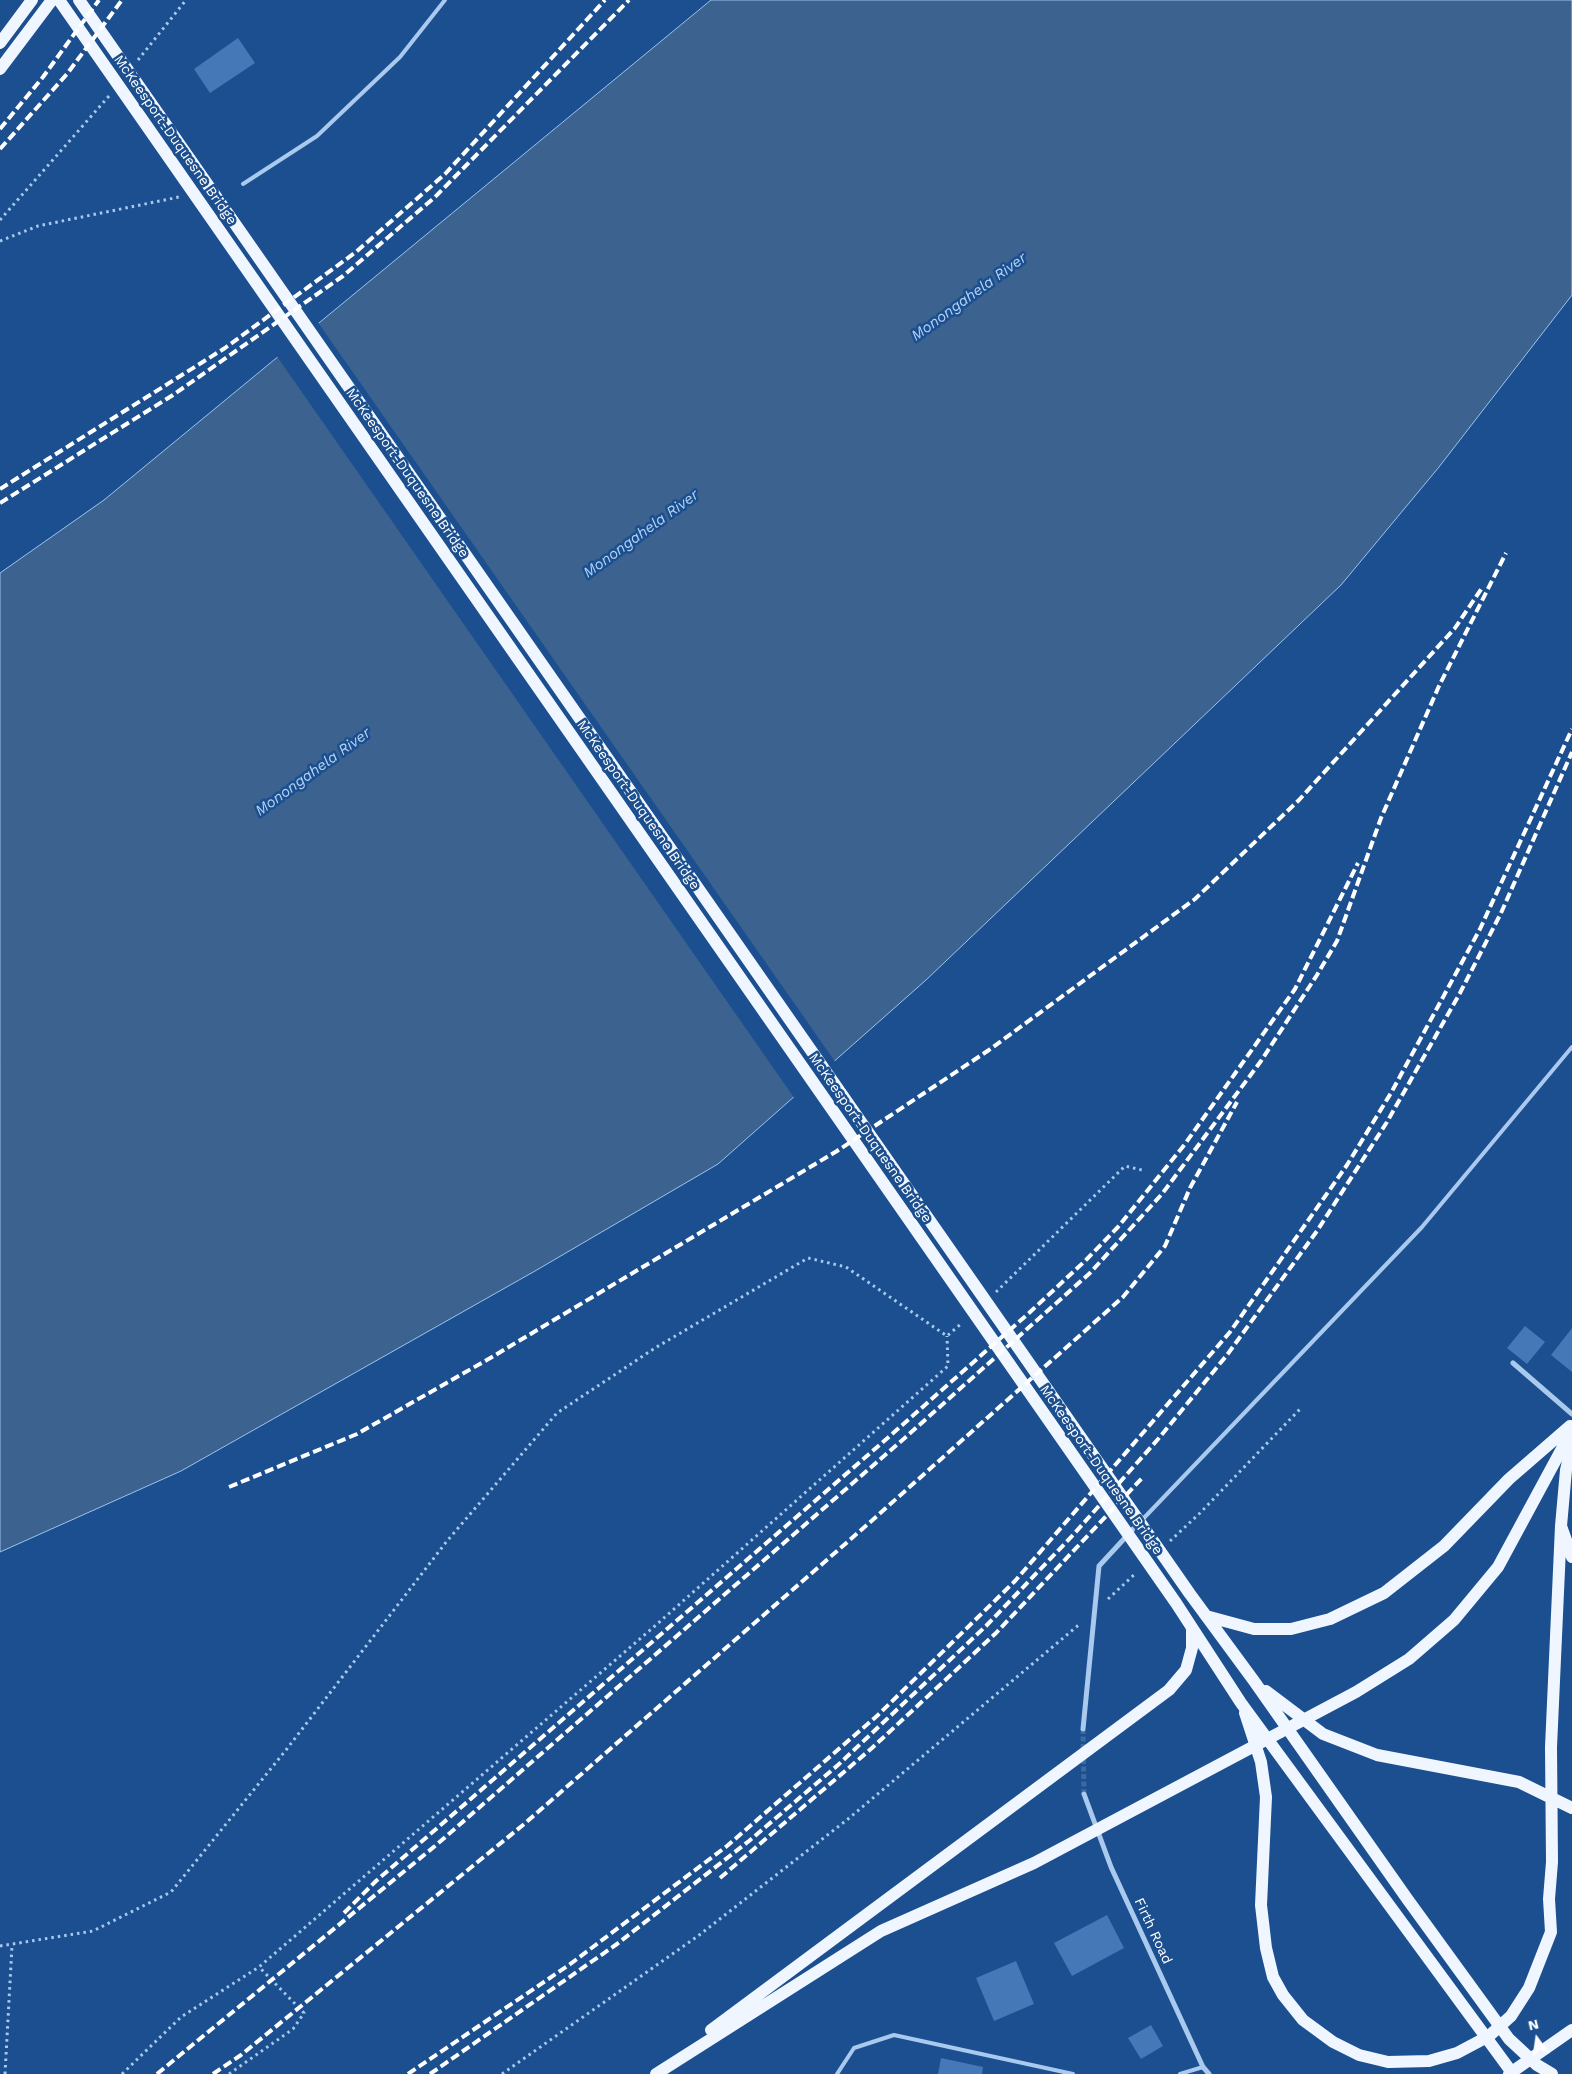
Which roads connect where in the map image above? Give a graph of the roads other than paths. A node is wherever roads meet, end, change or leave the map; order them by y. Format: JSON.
{"nodes":[{"id":1,"x":32,"y":0,"type":"edge"},
{"id":2,"x":57,"y":0,"type":"edge"},
{"id":3,"x":79,"y":0,"type":"edge"},
{"id":4,"x":445,"y":0,"type":"edge"},
{"id":5,"x":0,"y":43,"type":"edge"},
{"id":6,"x":0,"y":69,"type":"edge"},
{"id":7,"x":243,"y":184,"type":"dead end"},
{"id":8,"x":1572,"y":1047,"type":"edge"},
{"id":9,"x":1513,"y":1363,"type":"dead end"},
{"id":10,"x":1572,"y":1414,"type":"edge"},
{"id":11,"x":1572,"y":1424,"type":"edge"},
{"id":12,"x":1572,"y":1430,"type":"edge"},
{"id":13,"x":1572,"y":1444,"type":"edge"},
{"id":14,"x":1561,"y":1526,"type":"junction"},
{"id":15,"x":1135,"y":1527,"type":"joint"},
{"id":16,"x":1572,"y":1557,"type":"edge"},
{"id":17,"x":1206,"y":1616,"type":"junction"},
{"id":18,"x":1192,"y":1628,"type":"junction"},
{"id":19,"x":1254,"y":1681,"type":"junction"},
{"id":20,"x":1242,"y":1702,"type":"junction"},
{"id":21,"x":1083,"y":1730,"type":"tunnel mouth"},
{"id":22,"x":1084,"y":1794,"type":"tunnel mouth"},
{"id":23,"x":1572,"y":1808,"type":"edge"},
{"id":24,"x":1572,"y":2030,"type":"edge"},
{"id":25,"x":1203,"y":2067,"type":"junction"},
{"id":26,"x":652,"y":2074,"type":"edge"},
{"id":27,"x":656,"y":2074,"type":"edge"},
{"id":28,"x":837,"y":2074,"type":"edge"},
{"id":29,"x":1074,"y":2074,"type":"edge"},
{"id":30,"x":1180,"y":2074,"type":"edge"},
{"id":31,"x":1209,"y":2074,"type":"edge"},
{"id":32,"x":1509,"y":2074,"type":"edge"},
{"id":33,"x":1513,"y":2074,"type":"edge"},
{"id":34,"x":1552,"y":2074,"type":"edge"}],
"edges":[{"from":1,"to":5,"type":"main road"},
{"from":2,"to":6,"type":"main road"},
{"from":2,"to":18,"type":"main road","name":"McKeesport-Duquesne Bridge"},
{"from":3,"to":17,"type":"main road","name":"McKeesport-Duquesne Bridge"},
{"from":4,"to":7,"type":"lane"},
{"from":8,"to":15,"type":"lane"},
{"from":9,"to":10,"type":"street"},
{"from":11,"to":17,"type":"main road"},
{"from":12,"to":27,"type":"main road"},
{"from":13,"to":14,"type":"main road"},
{"from":14,"to":16,"type":"main road"},
{"from":14,"to":20,"type":"main road"},
{"from":15,"to":21,"type":"street"},
{"from":17,"to":19,"type":"main road","name":"McKeesport-Duquesne Bridge"},
{"from":18,"to":20,"type":"main road","name":"McKeesport-Duquesne Bridge"},
{"from":18,"to":26,"type":"main road"},
{"from":19,"to":23,"type":"main road"},
{"from":19,"to":34,"type":"main road"},
{"from":20,"to":33,"type":"main road","name":"McKeesport-Duquesne Bridge"},
{"from":22,"to":25,"type":"street","name":"Firth Road"},
{"from":24,"to":32,"type":"main road"},
{"from":25,"to":30,"type":"lane"},
{"from":25,"to":31,"type":"street","name":"Firth Road"},
{"from":28,"to":29,"type":"lane"}]}
